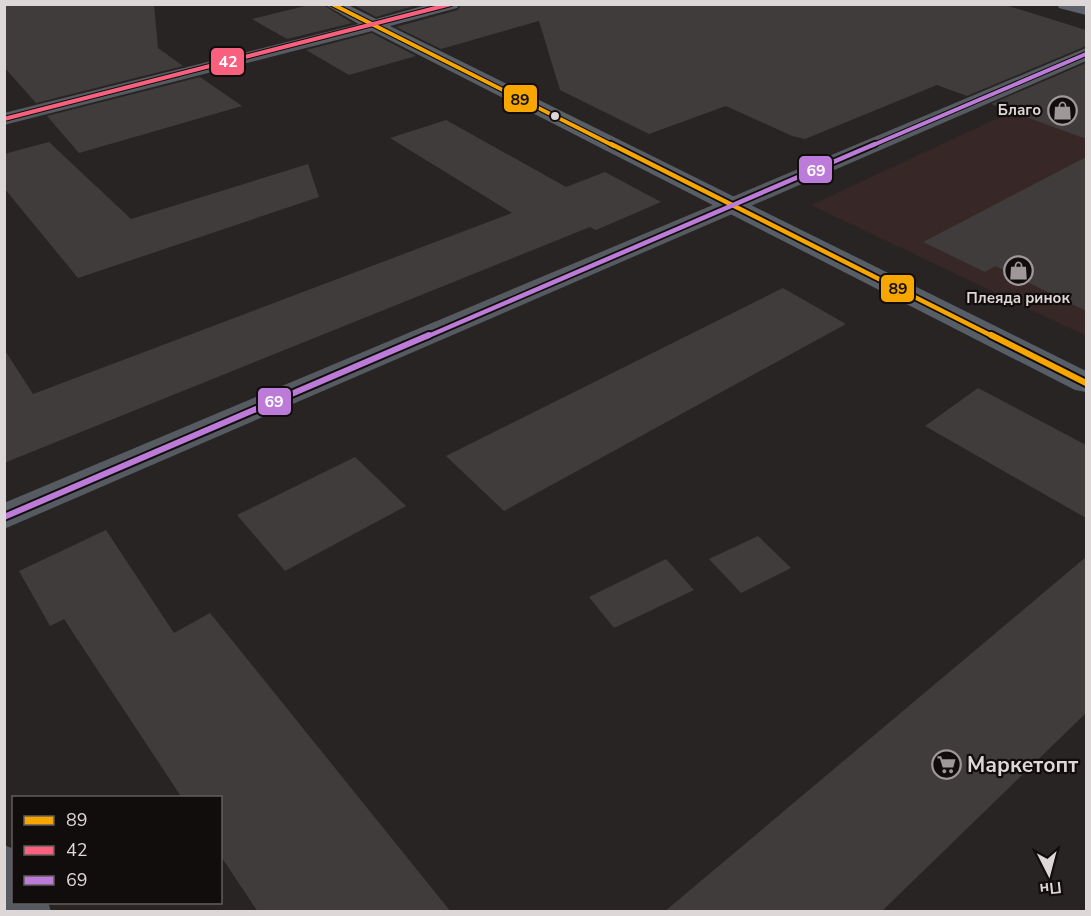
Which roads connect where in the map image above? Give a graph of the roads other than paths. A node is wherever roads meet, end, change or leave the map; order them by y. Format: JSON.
{"nodes":[{"id":1,"x":332,"y":4,"type":"edge"},
{"id":2,"x":451,"y":4,"type":"edge"},
{"id":3,"x":1065,"y":4,"type":"edge"},
{"id":4,"x":1086,"y":10,"type":"edge"},
{"id":5,"x":370,"y":26,"type":"junction"},
{"id":6,"x":1086,"y":54,"type":"edge"},
{"id":7,"x":4,"y":119,"type":"edge"},
{"id":8,"x":732,"y":205,"type":"junction"},
{"id":9,"x":1086,"y":383,"type":"edge"},
{"id":10,"x":4,"y":517,"type":"edge"},
{"id":11,"x":4,"y":868,"type":"edge"},
{"id":12,"x":12,"y":882,"type":"edge"}],
"edges":[{"from":1,"to":5,"type":"street"},
{"from":2,"to":5,"type":"street"},
{"from":3,"to":4,"type":"highway"},
{"from":5,"to":7,"type":"street"},
{"from":5,"to":8,"type":"street"},
{"from":6,"to":8,"type":"street"},
{"from":8,"to":9,"type":"street"},
{"from":8,"to":10,"type":"street"},
{"from":11,"to":12,"type":"street"}]}
